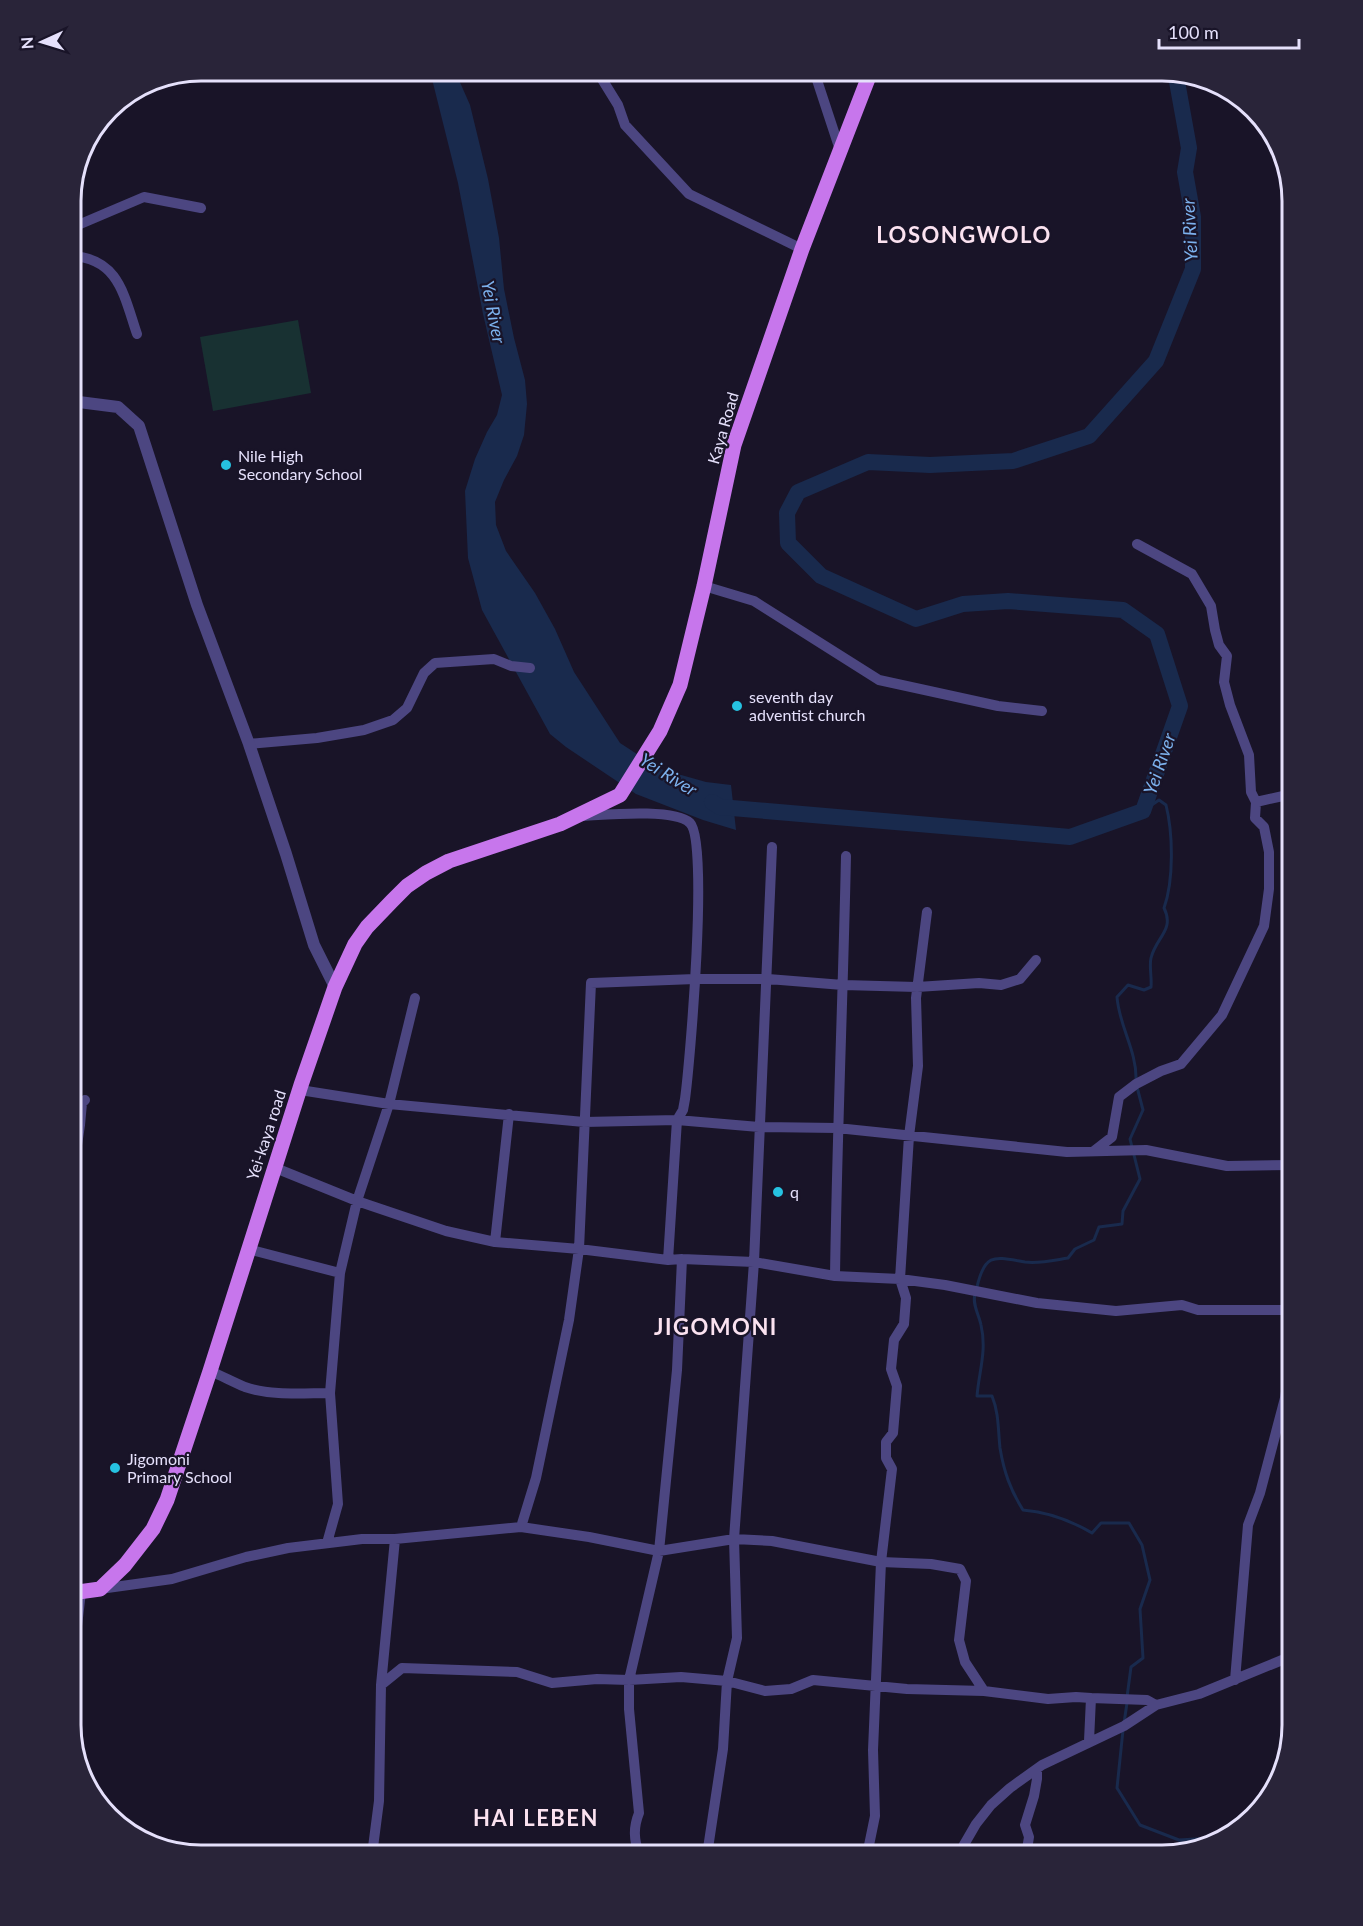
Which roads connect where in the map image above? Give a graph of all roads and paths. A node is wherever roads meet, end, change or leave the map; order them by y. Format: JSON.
{"nodes":[{"id":1,"x":603,"y":81,"type":"edge"},
{"id":2,"x":817,"y":81,"type":"edge"},
{"id":3,"x":867,"y":81,"type":"edge"},
{"id":4,"x":840,"y":150,"type":"junction"},
{"id":5,"x":201,"y":208,"type":"dead end"},
{"id":6,"x":81,"y":224,"type":"edge"},
{"id":7,"x":802,"y":249,"type":"junction"},
{"id":8,"x":81,"y":256,"type":"edge"},
{"id":9,"x":137,"y":334,"type":"dead end"},
{"id":10,"x":81,"y":402,"type":"edge"},
{"id":11,"x":1137,"y":544,"type":"dead end"},
{"id":12,"x":704,"y":586,"type":"junction"},
{"id":13,"x":530,"y":668,"type":"dead end"},
{"id":14,"x":1042,"y":711,"type":"dead end"},
{"id":15,"x":249,"y":744,"type":"junction"},
{"id":16,"x":620,"y":795,"type":"joint"},
{"id":17,"x":1282,"y":796,"type":"edge"},
{"id":18,"x":1256,"y":802,"type":"junction"},
{"id":19,"x":581,"y":816,"type":"junction"},
{"id":20,"x":772,"y":847,"type":"dead end"},
{"id":21,"x":846,"y":856,"type":"dead end"},
{"id":22,"x":927,"y":912,"type":"dead end"},
{"id":23,"x":1036,"y":960,"type":"dead end"},
{"id":24,"x":695,"y":979,"type":"junction"},
{"id":25,"x":768,"y":979,"type":"junction"},
{"id":26,"x":843,"y":985,"type":"junction"},
{"id":27,"x":335,"y":987,"type":"junction"},
{"id":28,"x":917,"y":987,"type":"junction"},
{"id":29,"x":414,"y":998,"type":"dead end"},
{"id":30,"x":300,"y":1090,"type":"junction"},
{"id":31,"x":85,"y":1100,"type":"dead end"},
{"id":32,"x":389,"y":1104,"type":"junction"},
{"id":33,"x":81,"y":1114,"type":"edge"},
{"id":34,"x":509,"y":1114,"type":"junction"},
{"id":35,"x":677,"y":1120,"type":"junction"},
{"id":36,"x":584,"y":1122,"type":"junction"},
{"id":37,"x":759,"y":1127,"type":"junction"},
{"id":38,"x":837,"y":1128,"type":"junction"},
{"id":39,"x":909,"y":1136,"type":"junction"},
{"id":40,"x":1094,"y":1152,"type":"junction"},
{"id":41,"x":1282,"y":1165,"type":"edge"},
{"id":42,"x":273,"y":1167,"type":"junction"},
{"id":43,"x":357,"y":1201,"type":"junction"},
{"id":44,"x":495,"y":1242,"type":"junction"},
{"id":45,"x":248,"y":1249,"type":"junction"},
{"id":46,"x":579,"y":1249,"type":"junction"},
{"id":47,"x":682,"y":1258,"type":"junction"},
{"id":48,"x":668,"y":1260,"type":"junction"},
{"id":49,"x":754,"y":1262,"type":"junction"},
{"id":50,"x":340,"y":1273,"type":"junction"},
{"id":51,"x":835,"y":1276,"type":"junction"},
{"id":52,"x":900,"y":1279,"type":"junction"},
{"id":53,"x":1282,"y":1310,"type":"edge"},
{"id":54,"x":210,"y":1371,"type":"junction"},
{"id":55,"x":330,"y":1393,"type":"junction"},
{"id":56,"x":1282,"y":1409,"type":"edge"},
{"id":57,"x":521,"y":1527,"type":"junction"},
{"id":58,"x":395,"y":1539,"type":"junction"},
{"id":59,"x":734,"y":1539,"type":"junction"},
{"id":60,"x":327,"y":1543,"type":"junction"},
{"id":61,"x":659,"y":1551,"type":"junction"},
{"id":62,"x":881,"y":1562,"type":"junction"},
{"id":63,"x":100,"y":1589,"type":"junction"},
{"id":64,"x":81,"y":1591,"type":"edge"},
{"id":65,"x":1282,"y":1661,"type":"edge"},
{"id":66,"x":630,"y":1680,"type":"junction"},
{"id":67,"x":1235,"y":1680,"type":"junction"},
{"id":68,"x":727,"y":1681,"type":"junction"},
{"id":69,"x":381,"y":1685,"type":"junction"},
{"id":70,"x":876,"y":1685,"type":"junction"},
{"id":71,"x":984,"y":1691,"type":"junction"},
{"id":72,"x":1091,"y":1698,"type":"junction"},
{"id":73,"x":1156,"y":1705,"type":"junction"},
{"id":74,"x":1089,"y":1741,"type":"junction"},
{"id":75,"x":1037,"y":1769,"type":"junction"},
{"id":76,"x":373,"y":1845,"type":"edge"},
{"id":77,"x":636,"y":1845,"type":"edge"},
{"id":78,"x":709,"y":1845,"type":"edge"},
{"id":79,"x":869,"y":1845,"type":"edge"},
{"id":80,"x":964,"y":1845,"type":"edge"},
{"id":81,"x":1028,"y":1845,"type":"edge"}],
"edges":[{"from":1,"to":7,"type":"street"},
{"from":2,"to":4,"type":"street"},
{"from":3,"to":4,"type":"main road","name":"Kaya Road"},
{"from":4,"to":7,"type":"main road","name":"Kaya Road"},
{"from":5,"to":6,"type":"street"},
{"from":7,"to":12,"type":"main road","name":"Kaya Road"},
{"from":8,"to":9,"type":"street"},
{"from":10,"to":15,"type":"street"},
{"from":11,"to":18,"type":"street"},
{"from":12,"to":14,"type":"street"},
{"from":12,"to":16,"type":"main road","name":"Kaya Road"},
{"from":13,"to":15,"type":"street"},
{"from":15,"to":27,"type":"street"},
{"from":16,"to":19,"type":"main road","name":"Yei-kaya road"},
{"from":17,"to":18,"type":"street"},
{"from":18,"to":40,"type":"street"},
{"from":19,"to":24,"type":"street"},
{"from":19,"to":27,"type":"main road","name":"Yei-kaya road"},
{"from":20,"to":25,"type":"street"},
{"from":21,"to":26,"type":"street"},
{"from":22,"to":28,"type":"street"},
{"from":23,"to":28,"type":"street"},
{"from":24,"to":25,"type":"street"},
{"from":24,"to":35,"type":"street"},
{"from":24,"to":36,"type":"street"},
{"from":25,"to":26,"type":"street"},
{"from":25,"to":37,"type":"street"},
{"from":26,"to":28,"type":"street"},
{"from":26,"to":38,"type":"street"},
{"from":27,"to":30,"type":"main road","name":"Yei-kaya road"},
{"from":28,"to":39,"type":"street"},
{"from":29,"to":32,"type":"street"},
{"from":30,"to":32,"type":"street"},
{"from":30,"to":42,"type":"main road","name":"Yei-kaya road"},
{"from":31,"to":33,"type":"street"},
{"from":32,"to":34,"type":"street"},
{"from":32,"to":43,"type":"street"},
{"from":34,"to":36,"type":"street"},
{"from":34,"to":44,"type":"street"},
{"from":35,"to":36,"type":"street"},
{"from":35,"to":37,"type":"street"},
{"from":35,"to":48,"type":"street"},
{"from":36,"to":46,"type":"street"},
{"from":37,"to":38,"type":"street"},
{"from":37,"to":49,"type":"street"},
{"from":38,"to":39,"type":"street"},
{"from":38,"to":51,"type":"street"},
{"from":39,"to":40,"type":"street"},
{"from":39,"to":52,"type":"street"},
{"from":40,"to":41,"type":"street"},
{"from":42,"to":43,"type":"street"},
{"from":42,"to":45,"type":"main road","name":"Yei-kaya road"},
{"from":43,"to":44,"type":"street"},
{"from":43,"to":50,"type":"street"},
{"from":44,"to":46,"type":"street"},
{"from":45,"to":50,"type":"street"},
{"from":45,"to":54,"type":"main road","name":"Yei-kaya road"},
{"from":46,"to":48,"type":"street"},
{"from":46,"to":57,"type":"street"},
{"from":47,"to":48,"type":"street"},
{"from":47,"to":49,"type":"street"},
{"from":47,"to":61,"type":"street"},
{"from":49,"to":51,"type":"street"},
{"from":49,"to":59,"type":"street"},
{"from":50,"to":55,"type":"street"},
{"from":51,"to":52,"type":"street"},
{"from":52,"to":53,"type":"street"},
{"from":52,"to":62,"type":"street"},
{"from":54,"to":55,"type":"street"},
{"from":54,"to":63,"type":"main road","name":"Yei-kaya road"},
{"from":55,"to":60,"type":"street"},
{"from":56,"to":67,"type":"street"},
{"from":57,"to":58,"type":"street"},
{"from":57,"to":61,"type":"street"},
{"from":58,"to":60,"type":"street"},
{"from":58,"to":69,"type":"street"},
{"from":59,"to":61,"type":"street"},
{"from":59,"to":62,"type":"street"},
{"from":59,"to":68,"type":"street"},
{"from":60,"to":63,"type":"street"},
{"from":61,"to":66,"type":"street"},
{"from":62,"to":70,"type":"street"},
{"from":62,"to":71,"type":"street"},
{"from":63,"to":64,"type":"main road"},
{"from":65,"to":67,"type":"street"},
{"from":66,"to":68,"type":"street"},
{"from":66,"to":69,"type":"street"},
{"from":66,"to":77,"type":"street"},
{"from":67,"to":73,"type":"street"},
{"from":68,"to":70,"type":"street"},
{"from":68,"to":78,"type":"street"},
{"from":69,"to":76,"type":"street"},
{"from":70,"to":71,"type":"street"},
{"from":70,"to":79,"type":"street"},
{"from":71,"to":72,"type":"street"},
{"from":72,"to":73,"type":"street"},
{"from":72,"to":74,"type":"street"},
{"from":73,"to":74,"type":"street"},
{"from":74,"to":75,"type":"street"},
{"from":75,"to":80,"type":"street"},
{"from":75,"to":81,"type":"street"}]}
